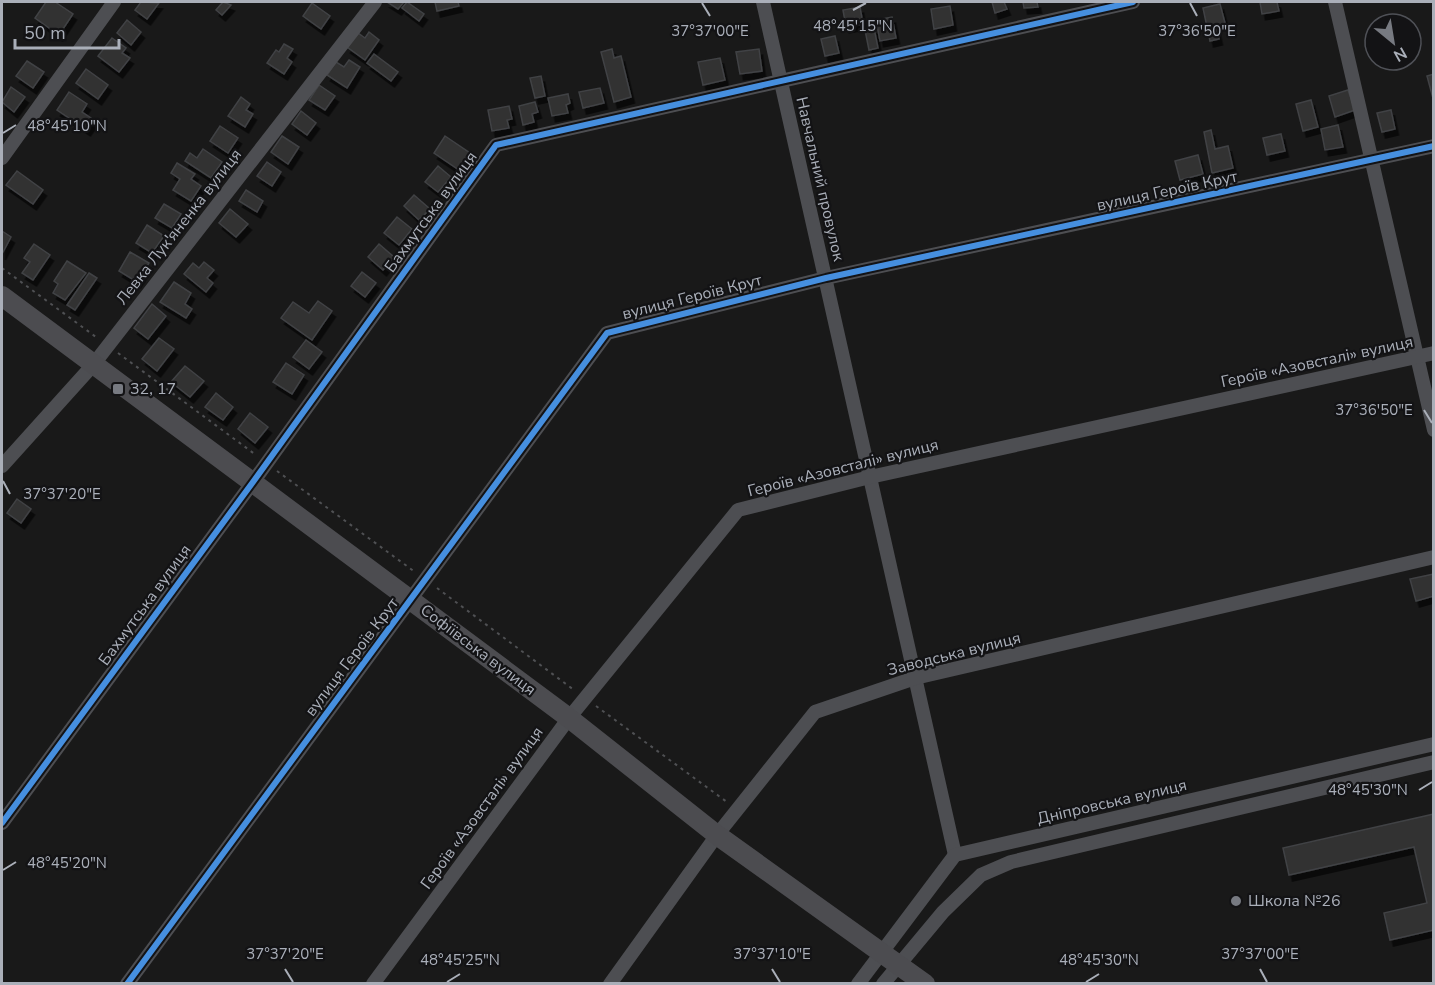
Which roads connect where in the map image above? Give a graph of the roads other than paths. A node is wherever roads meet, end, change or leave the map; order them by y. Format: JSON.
{"nodes":[{"id":1,"x":114,"y":2,"type":"edge"},
{"id":2,"x":375,"y":2,"type":"edge"},
{"id":3,"x":764,"y":2,"type":"edge"},
{"id":4,"x":1133,"y":2,"type":"edge"},
{"id":5,"x":1335,"y":2,"type":"edge"},
{"id":6,"x":781,"y":81,"type":"junction"},
{"id":7,"x":1434,"y":146,"type":"edge"},
{"id":8,"x":2,"y":158,"type":"edge"},
{"id":9,"x":1372,"y":160,"type":"junction"},
{"id":10,"x":826,"y":278,"type":"junction"},
{"id":11,"x":2,"y":296,"type":"edge"},
{"id":12,"x":1434,"y":353,"type":"edge"},
{"id":13,"x":1417,"y":357,"type":"junction"},
{"id":14,"x":93,"y":365,"type":"junction"},
{"id":15,"x":1434,"y":430,"type":"edge"},
{"id":16,"x":2,"y":466,"type":"edge"},
{"id":17,"x":870,"y":477,"type":"junction"},
{"id":18,"x":253,"y":482,"type":"junction"},
{"id":19,"x":1434,"y":557,"type":"edge"},
{"id":20,"x":411,"y":600,"type":"junction"},
{"id":21,"x":915,"y":678,"type":"junction"},
{"id":22,"x":569,"y":718,"type":"junction"},
{"id":23,"x":1434,"y":744,"type":"edge"},
{"id":24,"x":1434,"y":762,"type":"edge"},
{"id":25,"x":2,"y":823,"type":"edge"},
{"id":26,"x":717,"y":835,"type":"junction"},
{"id":27,"x":955,"y":855,"type":"junction"},
{"id":28,"x":881,"y":952,"type":"junction"},
{"id":29,"x":897,"y":964,"type":"junction"},
{"id":30,"x":127,"y":984,"type":"edge"},
{"id":31,"x":373,"y":984,"type":"edge"},
{"id":32,"x":610,"y":984,"type":"edge"},
{"id":33,"x":858,"y":984,"type":"edge"},
{"id":34,"x":883,"y":984,"type":"edge"},
{"id":35,"x":925,"y":984,"type":"edge"}],
"edges":[{"from":1,"to":8,"type":"street"},
{"from":2,"to":14,"type":"street","name":"Левка Лук'яненка вулиця"},
{"from":3,"to":6,"type":"street","name":"Навчальний провулок"},
{"from":4,"to":6,"type":"street","name":"Бахмутська вулиця"},
{"from":5,"to":9,"type":"street"},
{"from":6,"to":10,"type":"street","name":"Навчальний провулок"},
{"from":6,"to":18,"type":"street","name":"Бахмутська вулиця"},
{"from":7,"to":9,"type":"street","name":"вулиця Героїв Крут"},
{"from":9,"to":10,"type":"street","name":"вулиця Героїв Крут"},
{"from":9,"to":13,"type":"street"},
{"from":10,"to":17,"type":"street","name":"Навчальний провулок"},
{"from":10,"to":20,"type":"street","name":"вулиця Героїв Крут"},
{"from":11,"to":14,"type":"street","name":"Софіївська вулиця"},
{"from":12,"to":13,"type":"street","name":"Героїв «Азовсталі» вулиця"},
{"from":13,"to":15,"type":"street"},
{"from":13,"to":17,"type":"street","name":"Героїв «Азовсталі» вулиця"},
{"from":14,"to":16,"type":"street","name":"Левка Лук'яненка вулиця"},
{"from":14,"to":18,"type":"street","name":"Софіївська вулиця"},
{"from":17,"to":21,"type":"street","name":"Навчальний провулок"},
{"from":17,"to":22,"type":"street","name":"Героїв «Азовсталі» вулиця"},
{"from":18,"to":20,"type":"street","name":"Софіївська вулиця"},
{"from":18,"to":25,"type":"street","name":"Бахмутська вулиця"},
{"from":19,"to":21,"type":"street","name":"Заводська вулиця"},
{"from":20,"to":22,"type":"street","name":"Софіївська вулиця"},
{"from":20,"to":30,"type":"street","name":"вулиця Героїв Крут"},
{"from":21,"to":26,"type":"street","name":"Заводська вулиця"},
{"from":21,"to":27,"type":"street","name":"Навчальний провулок"},
{"from":22,"to":26,"type":"street","name":"Софіївська вулиця"},
{"from":22,"to":31,"type":"street","name":"Героїв «Азовсталі» вулиця"},
{"from":23,"to":27,"type":"street","name":"Дніпровська вулиця"},
{"from":24,"to":29,"type":"street"},
{"from":26,"to":28,"type":"street","name":"Софіївська вулиця"},
{"from":26,"to":32,"type":"street","name":"Заводська вулиця"},
{"from":27,"to":28,"type":"street"},
{"from":28,"to":29,"type":"street","name":"Софіївська вулиця"},
{"from":28,"to":33,"type":"street"},
{"from":29,"to":34,"type":"street"},
{"from":29,"to":35,"type":"street","name":"Софіївська вулиця"}]}
